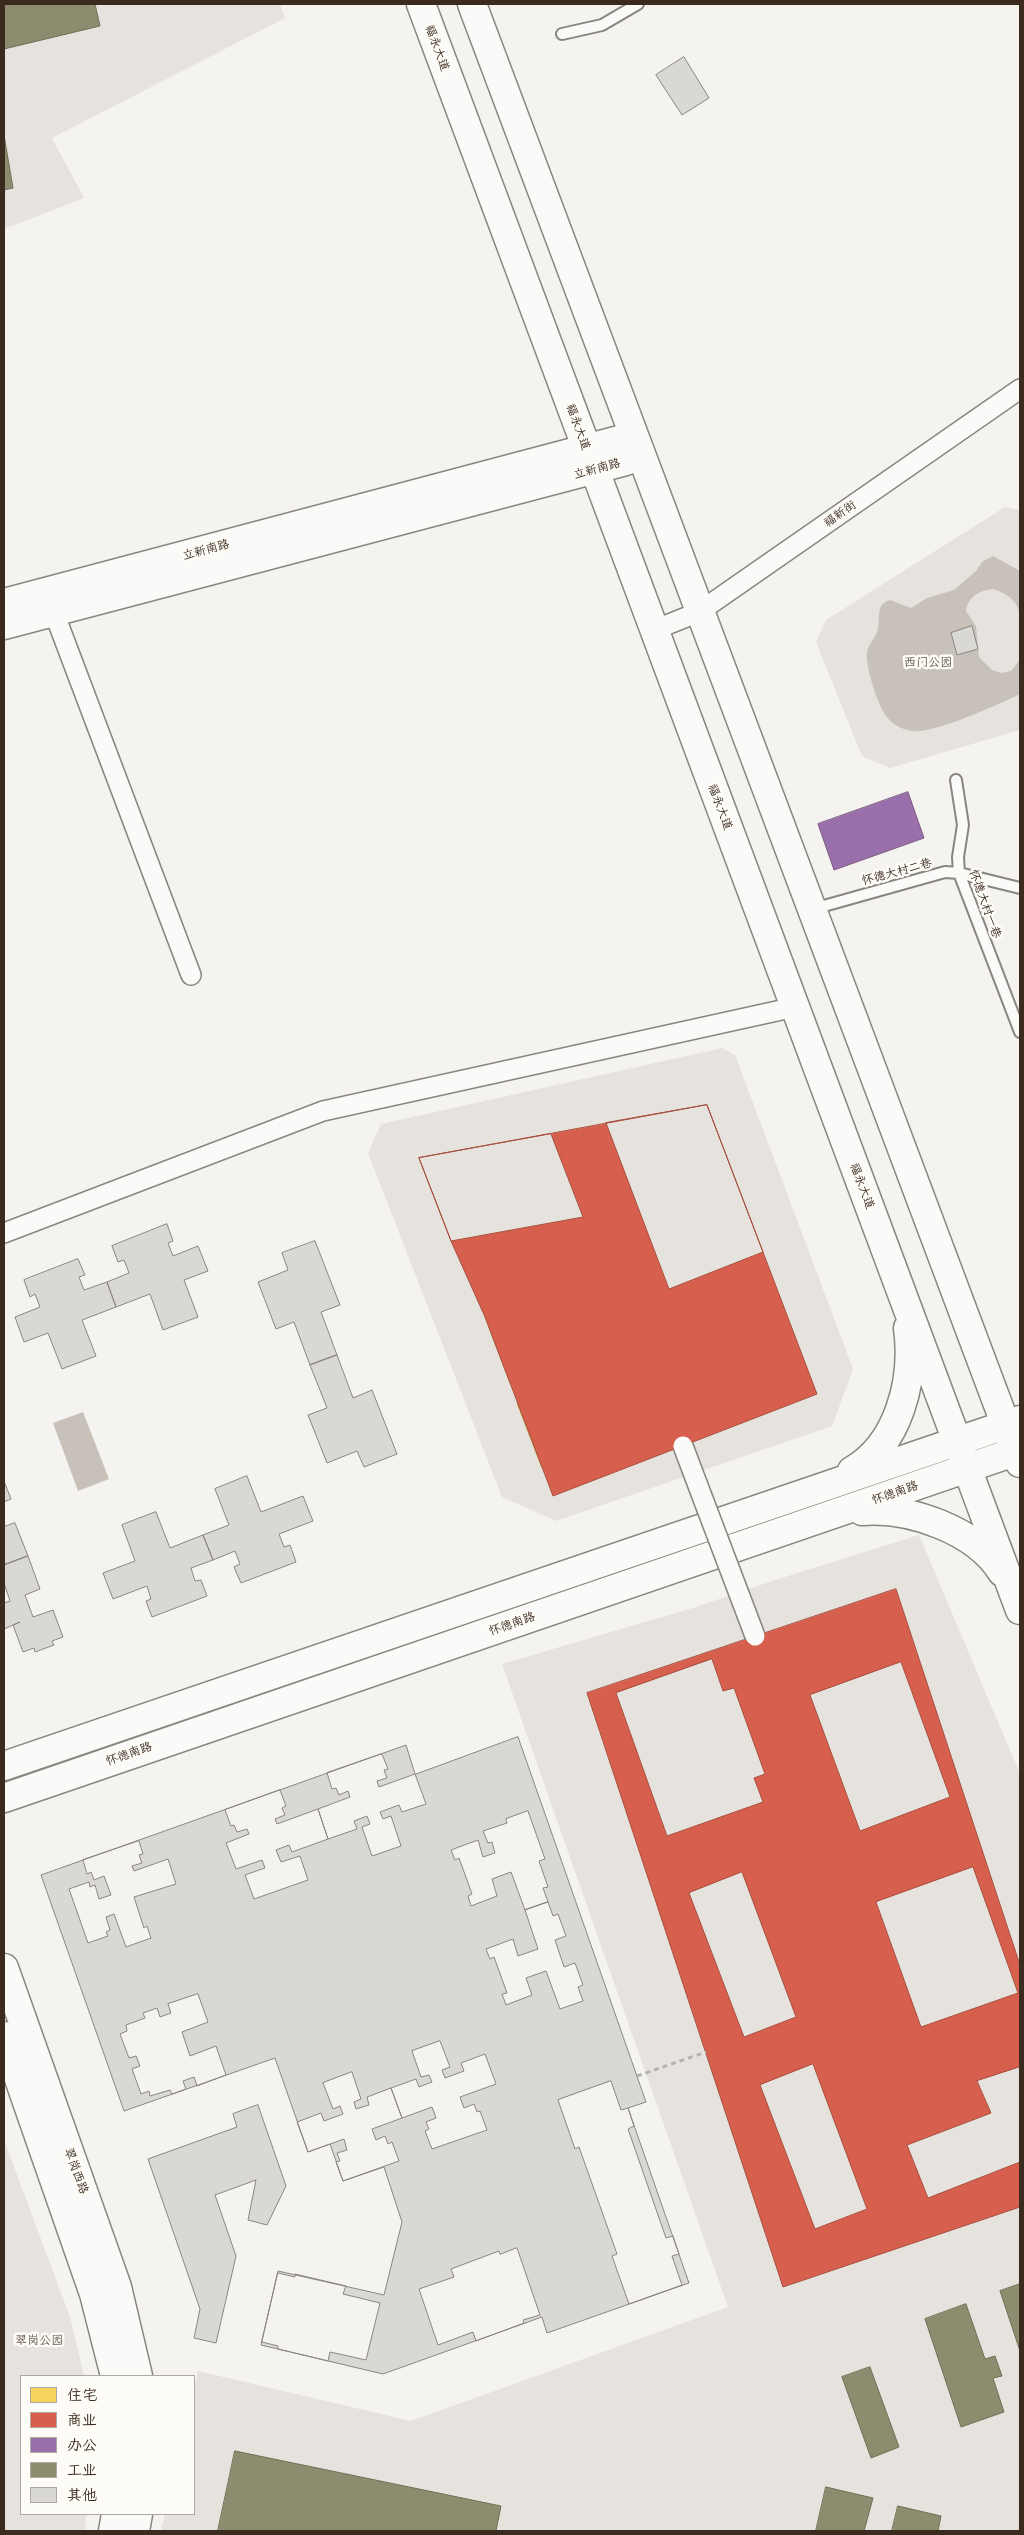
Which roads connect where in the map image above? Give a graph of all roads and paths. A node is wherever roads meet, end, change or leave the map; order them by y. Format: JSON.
{"nodes":[{"id":1,"x":421,"y":4,"type":"edge"},
{"id":2,"x":472,"y":4,"type":"edge"},
{"id":3,"x":638,"y":4,"type":"edge"},
{"id":4,"x":562,"y":34,"type":"dead end"},
{"id":5,"x":1020,"y":388,"type":"edge"},
{"id":6,"x":637,"y":448,"type":"junction"},
{"id":7,"x":590,"y":459,"type":"junction"},
{"id":8,"x":50,"y":602,"type":"junction"},
{"id":9,"x":4,"y":603,"type":"edge"},
{"id":10,"x":699,"y":612,"type":"junction"},
{"id":11,"x":4,"y":625,"type":"edge"},
{"id":12,"x":654,"y":630,"type":"junction"},
{"id":13,"x":956,"y":780,"type":"dead end"},
{"id":14,"x":959,"y":873,"type":"junction"},
{"id":15,"x":1020,"y":888,"type":"edge"},
{"id":16,"x":811,"y":909,"type":"junction"},
{"id":17,"x":192,"y":975,"type":"dead end"},
{"id":18,"x":795,"y":1007,"type":"junction"},
{"id":19,"x":1020,"y":1032,"type":"edge"},
{"id":20,"x":4,"y":1233,"type":"edge"},
{"id":21,"x":905,"y":1300,"type":"junction"},
{"id":22,"x":1013,"y":1423,"type":"edge"},
{"id":23,"x":958,"y":1441,"type":"junction"},
{"id":24,"x":683,"y":1446,"type":"dead end"},
{"id":25,"x":1019,"y":1455,"type":"edge"},
{"id":26,"x":968,"y":1468,"type":"junction"},
{"id":27,"x":831,"y":1484,"type":"junction"},
{"id":28,"x":838,"y":1512,"type":"junction"},
{"id":29,"x":1016,"y":1599,"type":"edge"},
{"id":30,"x":755,"y":1636,"type":"dead end"},
{"id":31,"x":4,"y":1766,"type":"edge"},
{"id":32,"x":4,"y":1798,"type":"edge"},
{"id":33,"x":4,"y":1968,"type":"edge"},
{"id":34,"x":4,"y":2036,"type":"edge"},
{"id":35,"x":706,"y":2052,"type":"dead end"},
{"id":36,"x":637,"y":2076,"type":"dead end"},
{"id":37,"x":115,"y":2375,"type":"edge"},
{"id":38,"x":138,"y":2375,"type":"edge"},
{"id":39,"x":116,"y":2515,"type":"edge"},
{"id":40,"x":138,"y":2515,"type":"edge"},
{"id":41,"x":113,"y":2531,"type":"edge"},
{"id":42,"x":135,"y":2531,"type":"edge"}],
"edges":[{"from":1,"to":7,"type":"main road","name":"福永大道"},
{"from":2,"to":6,"type":"main road"},
{"from":3,"to":4,"type":"lane"},
{"from":5,"to":10,"type":"street","name":"福新街"},
{"from":6,"to":7,"type":"main road","name":"立新南路"},
{"from":6,"to":10,"type":"main road"},
{"from":7,"to":8,"type":"main road","name":"立新南路"},
{"from":7,"to":12,"type":"main road","name":"福永大道"},
{"from":8,"to":9,"type":"main road","name":"立新南路"},
{"from":8,"to":11,"type":"main road","name":"立新南路"},
{"from":8,"to":17,"type":"street"},
{"from":10,"to":12,"type":"street","name":"福新街"},
{"from":10,"to":16,"type":"main road"},
{"from":12,"to":18,"type":"main road","name":"福永大道"},
{"from":13,"to":14,"type":"lane","name":"怀德大村一巷"},
{"from":14,"to":15,"type":"lane","name":"怀德大村二巷"},
{"from":14,"to":16,"type":"lane","name":"怀德大村二巷"},
{"from":14,"to":19,"type":"lane","name":"怀德大村一巷"},
{"from":16,"to":22,"type":"main road"},
{"from":18,"to":20,"type":"street"},
{"from":18,"to":21,"type":"main road","name":"福永大道"},
{"from":21,"to":23,"type":"main road","name":"福永大道"},
{"from":21,"to":27,"type":"main road"},
{"from":22,"to":23,"type":"main road"},
{"from":22,"to":25,"type":"main road"},
{"from":23,"to":26,"type":"main road","name":"福永大道"},
{"from":23,"to":27,"type":"main road"},
{"from":24,"to":30,"type":"street","bridge":true},
{"from":25,"to":26,"type":"main road","name":"怀德南路"},
{"from":26,"to":28,"type":"main road","name":"怀德南路"},
{"from":26,"to":29,"type":"main road","name":"福永大道"},
{"from":27,"to":31,"type":"main road"},
{"from":28,"to":29,"type":"main road"},
{"from":28,"to":32,"type":"main road","name":"怀德南路"},
{"from":33,"to":38,"type":"main road","name":"翠岗西路"},
{"from":34,"to":37,"type":"main road","name":"翠岗西路"},
{"from":35,"to":36,"type":"path"},
{"from":39,"to":41,"type":"main road"},
{"from":40,"to":42,"type":"main road"}]}
